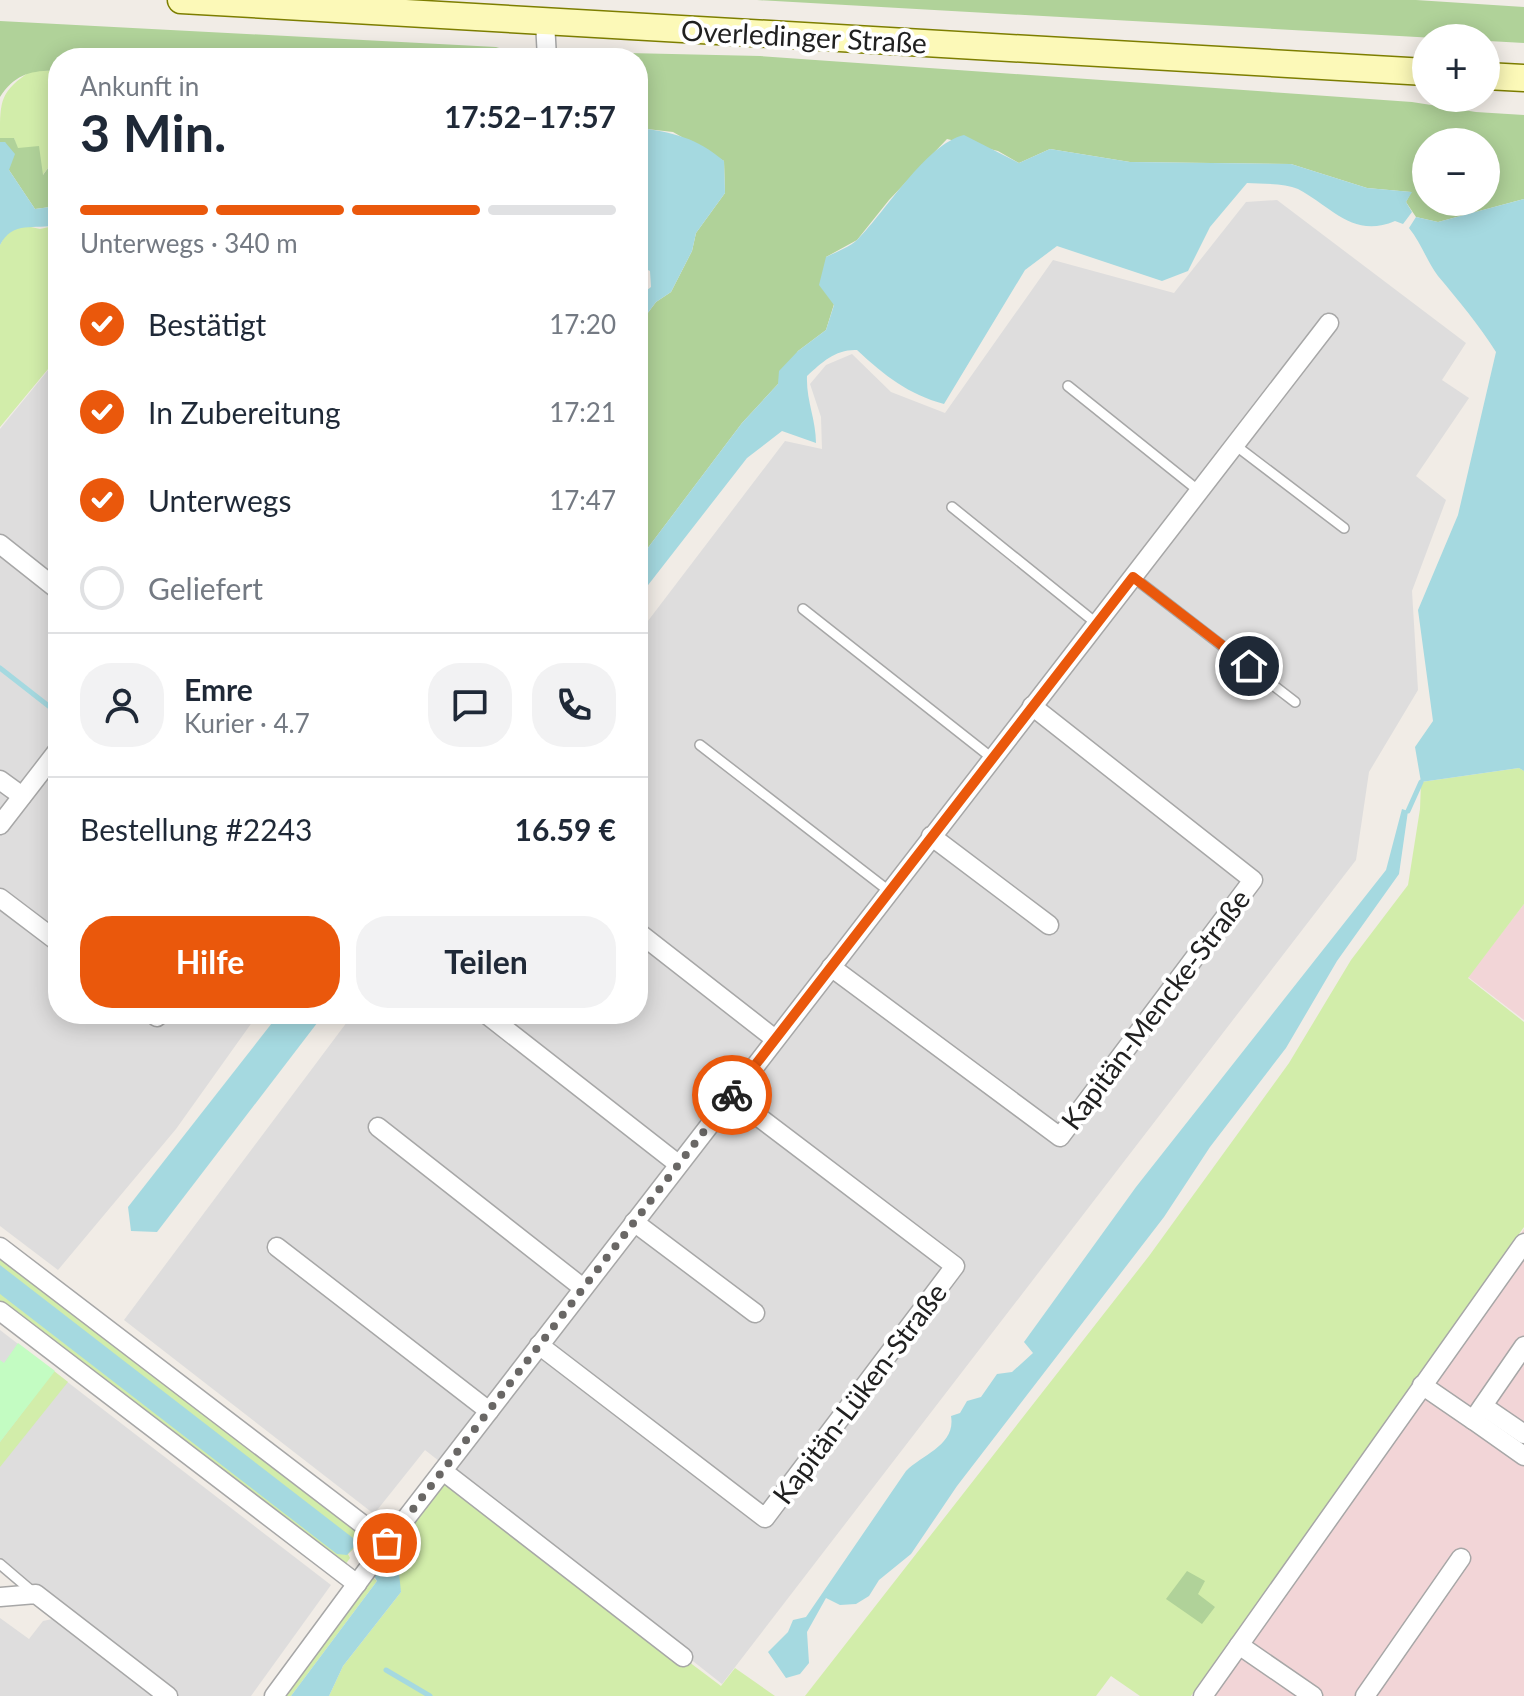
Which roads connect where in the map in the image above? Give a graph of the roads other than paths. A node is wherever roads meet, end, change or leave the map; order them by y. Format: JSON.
{"nodes":[{"id":1,"x":181,"y":0,"type":"edge"},
{"id":2,"x":545,"y":22,"type":"junction"},
{"id":3,"x":546,"y":48,"type":"edge"},
{"id":4,"x":1412,"y":71,"type":"edge"},
{"id":5,"x":1500,"y":77,"type":"edge"},
{"id":6,"x":1524,"y":78,"type":"edge"},
{"id":7,"x":1329,"y":323,"type":"dead end"},
{"id":8,"x":1068,"y":386,"type":"dead end"},
{"id":9,"x":1235,"y":445,"type":"junction"},
{"id":10,"x":1199,"y":491,"type":"junction"},
{"id":11,"x":952,"y":507,"type":"dead end"},
{"id":12,"x":1344,"y":528,"type":"dead end"},
{"id":13,"x":0,"y":544,"type":"edge"},
{"id":14,"x":1133,"y":577,"type":"junction"},
{"id":15,"x":48,"y":582,"type":"edge"},
{"id":16,"x":803,"y":609,"type":"dead end"},
{"id":17,"x":1096,"y":623,"type":"junction"},
{"id":18,"x":1295,"y":702,"type":"dead end"},
{"id":19,"x":1032,"y":706,"type":"junction"},
{"id":20,"x":700,"y":745,"type":"dead end"},
{"id":21,"x":992,"y":758,"type":"junction"},
{"id":22,"x":48,"y":763,"type":"edge"},
{"id":23,"x":0,"y":780,"type":"edge"},
{"id":24,"x":22,"y":796,"type":"junction"},
{"id":25,"x":0,"y":825,"type":"edge"},
{"id":26,"x":931,"y":836,"type":"junction"},
{"id":27,"x":889,"y":891,"type":"junction"},
{"id":28,"x":0,"y":898,"type":"edge"},
{"id":29,"x":1049,"y":925,"type":"dead end"},
{"id":30,"x":48,"y":934,"type":"edge"},
{"id":31,"x":648,"y":940,"type":"edge"},
{"id":32,"x":831,"y":967,"type":"junction"},
{"id":33,"x":499,"y":1024,"type":"edge"},
{"id":34,"x":775,"y":1039,"type":"junction"},
{"id":35,"x":731,"y":1096,"type":"junction"},
{"id":36,"x":378,"y":1127,"type":"dead end"},
{"id":37,"x":678,"y":1164,"type":"junction"},
{"id":38,"x":634,"y":1222,"type":"junction"},
{"id":39,"x":1524,"y":1243,"type":"edge"},
{"id":40,"x":0,"y":1247,"type":"edge"},
{"id":41,"x":277,"y":1247,"type":"dead end"},
{"id":42,"x":583,"y":1288,"type":"junction"},
{"id":43,"x":0,"y":1311,"type":"edge"},
{"id":44,"x":755,"y":1313,"type":"dead end"},
{"id":45,"x":539,"y":1345,"type":"junction"},
{"id":46,"x":1524,"y":1346,"type":"edge"},
{"id":47,"x":1422,"y":1385,"type":"junction"},
{"id":48,"x":489,"y":1411,"type":"junction"},
{"id":49,"x":1478,"y":1413,"type":"junction"},
{"id":50,"x":1524,"y":1434,"type":"edge"},
{"id":51,"x":1524,"y":1456,"type":"edge"},
{"id":52,"x":443,"y":1471,"type":"junction"},
{"id":53,"x":387,"y":1543,"type":"junction"},
{"id":54,"x":1461,"y":1558,"type":"dead end"},
{"id":55,"x":0,"y":1564,"type":"edge"},
{"id":56,"x":357,"y":1584,"type":"junction"},
{"id":57,"x":36,"y":1594,"type":"junction"},
{"id":58,"x":0,"y":1597,"type":"edge"},
{"id":59,"x":1239,"y":1645,"type":"junction"},
{"id":60,"x":683,"y":1657,"type":"dead end"},
{"id":61,"x":168,"y":1696,"type":"edge"},
{"id":62,"x":274,"y":1696,"type":"edge"},
{"id":63,"x":1203,"y":1696,"type":"edge"},
{"id":64,"x":1313,"y":1696,"type":"edge"},
{"id":65,"x":1365,"y":1696,"type":"edge"}],
"edges":[{"from":1,"to":2,"type":"street","name":"Overledinger Straße"},
{"from":2,"to":3,"type":"street"},
{"from":2,"to":4,"type":"street","name":"Overledinger Straße"},
{"from":5,"to":6,"type":"street"},
{"from":7,"to":9,"type":"street"},
{"from":8,"to":10,"type":"lane"},
{"from":9,"to":10,"type":"street"},
{"from":9,"to":12,"type":"lane"},
{"from":10,"to":14,"type":"street"},
{"from":11,"to":17,"type":"lane"},
{"from":13,"to":15,"type":"street"},
{"from":14,"to":17,"type":"street"},
{"from":14,"to":18,"type":"lane"},
{"from":16,"to":21,"type":"lane"},
{"from":17,"to":19,"type":"street"},
{"from":19,"to":21,"type":"street"},
{"from":19,"to":32,"type":"street","name":"Kapitän-Mencke-Straße"},
{"from":20,"to":27,"type":"lane"},
{"from":21,"to":26,"type":"street"},
{"from":22,"to":24,"type":"street"},
{"from":23,"to":24,"type":"street"},
{"from":24,"to":25,"type":"street"},
{"from":26,"to":27,"type":"street"},
{"from":26,"to":29,"type":"street"},
{"from":27,"to":32,"type":"street"},
{"from":28,"to":30,"type":"street"},
{"from":31,"to":34,"type":"street"},
{"from":32,"to":34,"type":"street"},
{"from":33,"to":37,"type":"street"},
{"from":34,"to":35,"type":"street"},
{"from":35,"to":37,"type":"street"},
{"from":35,"to":45,"type":"street","name":"Kapitän-Lüken-Straße"},
{"from":36,"to":42,"type":"street"},
{"from":37,"to":38,"type":"street"},
{"from":38,"to":42,"type":"street"},
{"from":38,"to":44,"type":"street"},
{"from":39,"to":47,"type":"street"},
{"from":40,"to":53,"type":"street"},
{"from":41,"to":48,"type":"street"},
{"from":42,"to":45,"type":"street"},
{"from":43,"to":56,"type":"street"},
{"from":45,"to":48,"type":"street"},
{"from":46,"to":49,"type":"street"},
{"from":47,"to":49,"type":"street"},
{"from":47,"to":59,"type":"street"},
{"from":48,"to":52,"type":"street"},
{"from":49,"to":50,"type":"street"},
{"from":49,"to":51,"type":"street"},
{"from":52,"to":53,"type":"street"},
{"from":52,"to":60,"type":"street"},
{"from":53,"to":56,"type":"street"},
{"from":54,"to":65,"type":"street"},
{"from":55,"to":57,"type":"lane"},
{"from":56,"to":62,"type":"street"},
{"from":57,"to":58,"type":"street"},
{"from":57,"to":61,"type":"street"},
{"from":59,"to":63,"type":"street"},
{"from":59,"to":64,"type":"street"}]}
